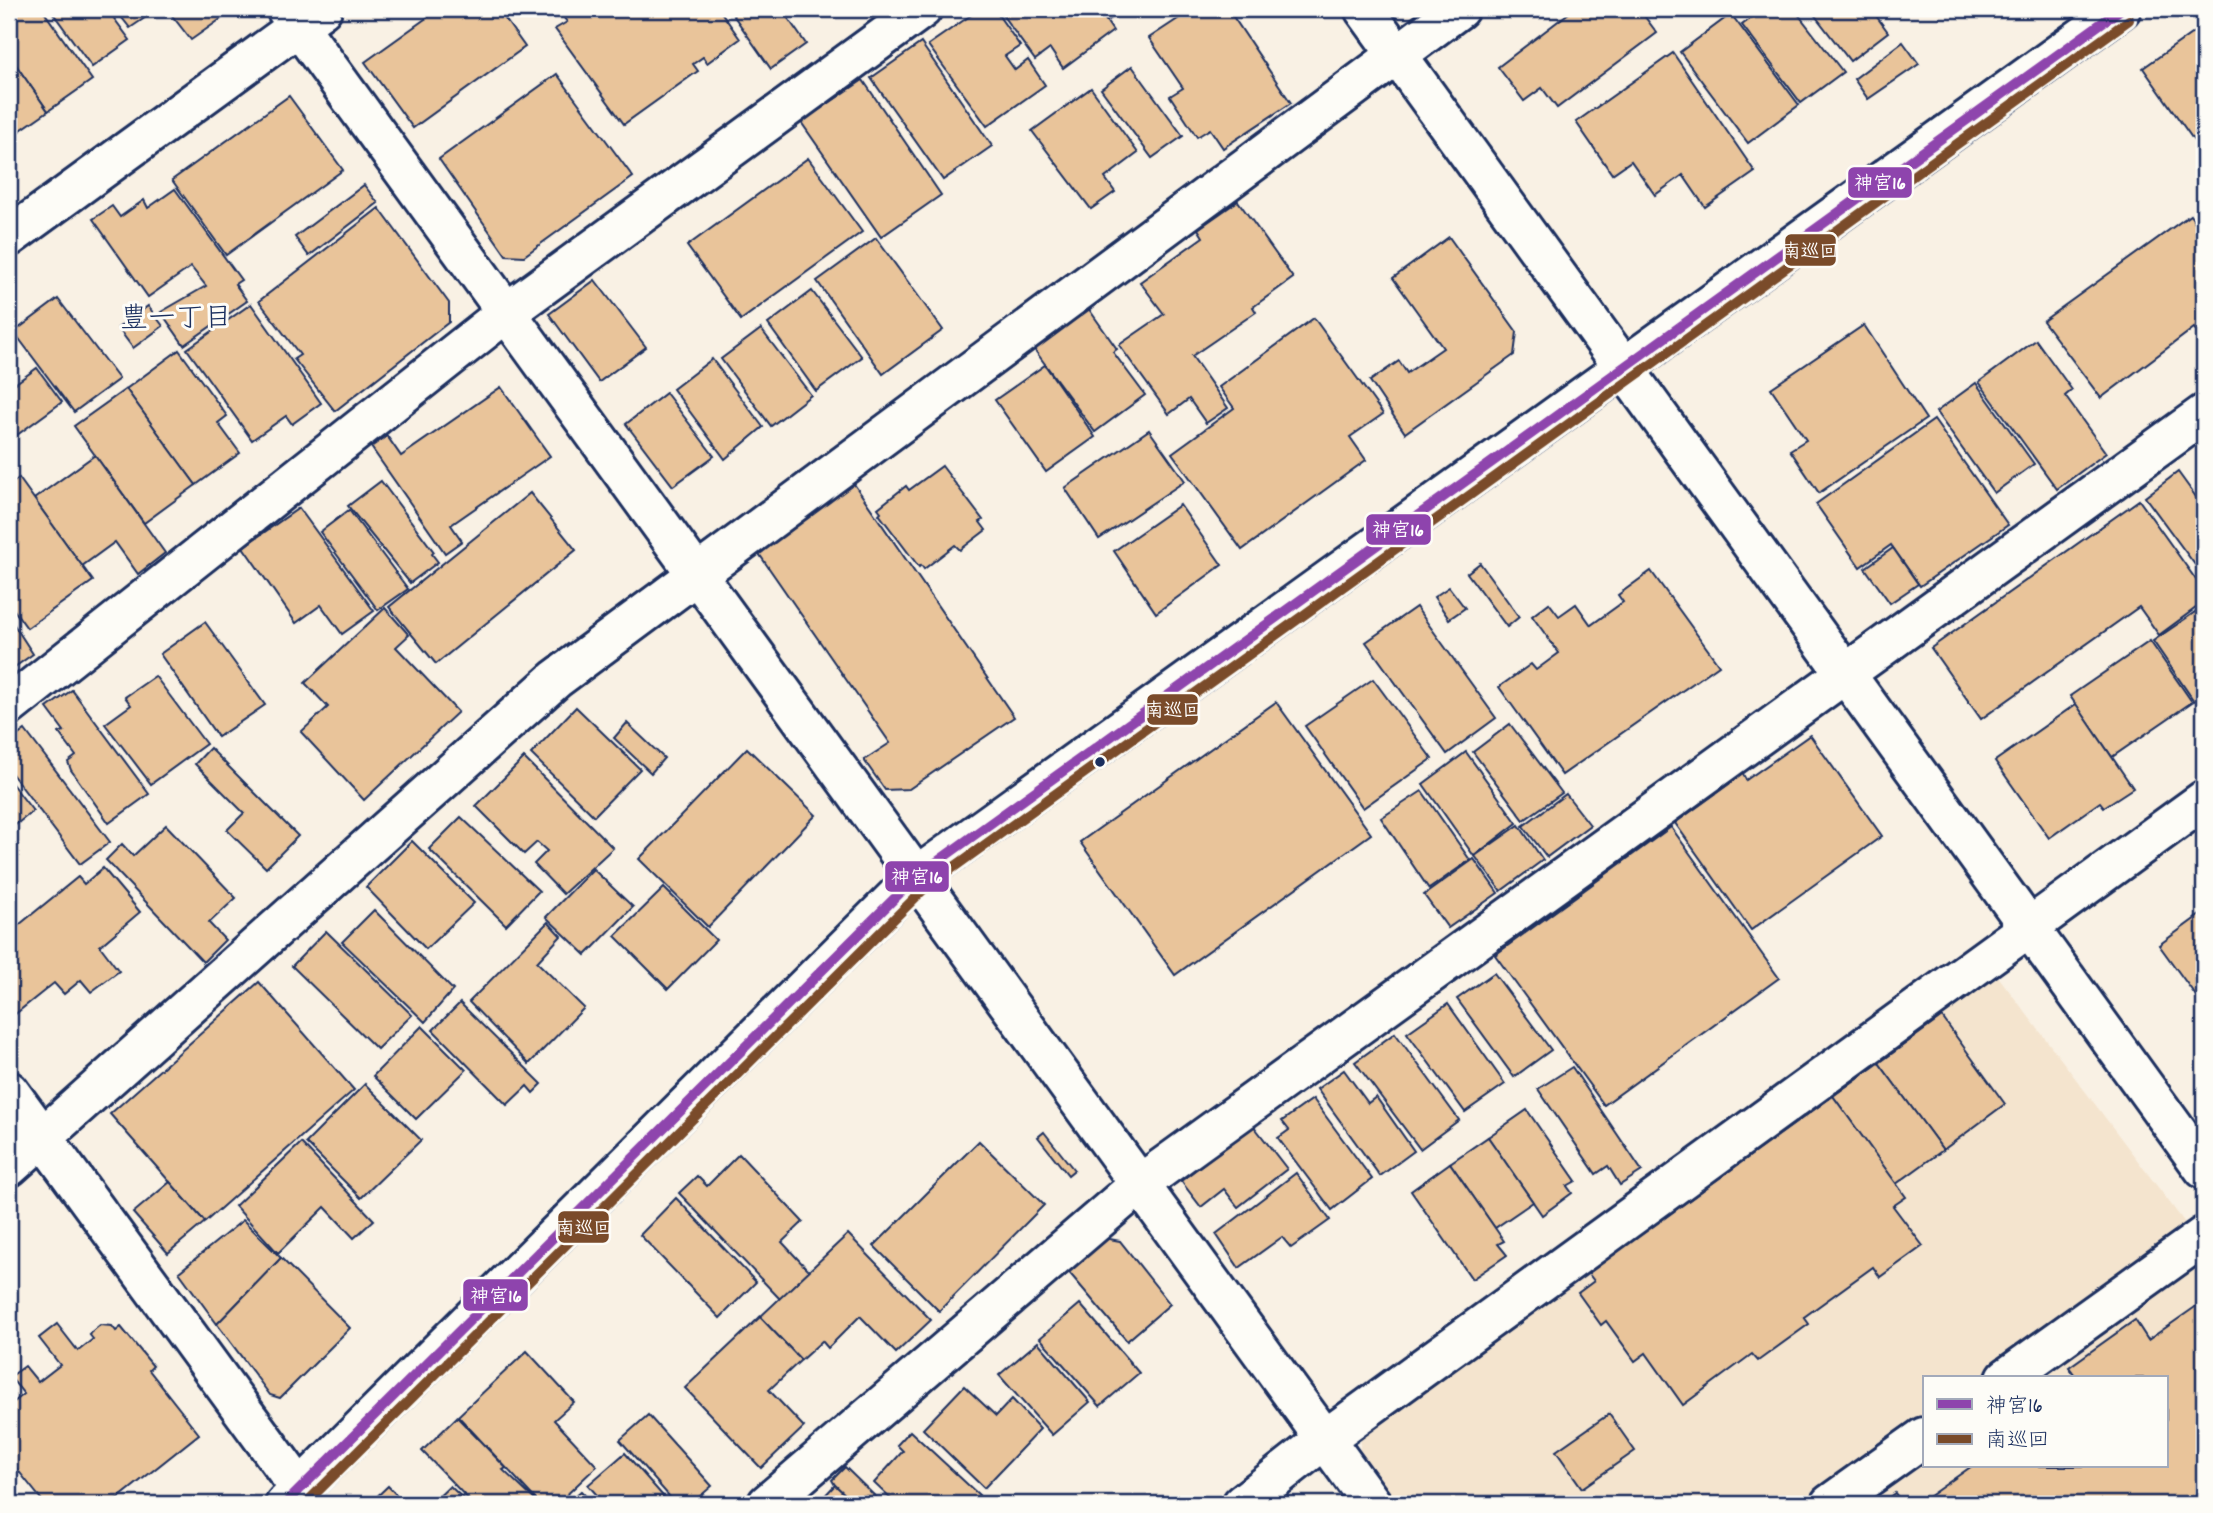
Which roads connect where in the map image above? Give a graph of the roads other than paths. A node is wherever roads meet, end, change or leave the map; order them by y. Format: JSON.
{"nodes":[{"id":1,"x":922,"y":9,"type":"edge"},
{"id":2,"x":1364,"y":9,"type":"edge"},
{"id":3,"x":1459,"y":9,"type":"edge"},
{"id":4,"x":2121,"y":9,"type":"edge"},
{"id":5,"x":302,"y":14,"type":"edge"},
{"id":6,"x":1397,"y":54,"type":"junction"},
{"id":7,"x":9,"y":237,"type":"edge"},
{"id":8,"x":507,"y":313,"type":"junction"},
{"id":9,"x":1623,"y":367,"type":"junction"},
{"id":10,"x":2204,"y":414,"type":"edge"},
{"id":11,"x":697,"y":574,"type":"junction"},
{"id":12,"x":1845,"y":672,"type":"junction"},
{"id":13,"x":9,"y":706,"type":"edge"},
{"id":14,"x":2204,"y":800,"type":"edge"},
{"id":15,"x":916,"y":877,"type":"junction"},
{"id":16,"x":2028,"y":926,"type":"junction"},
{"id":17,"x":9,"y":1091,"type":"edge"},
{"id":18,"x":44,"y":1139,"type":"junction"},
{"id":19,"x":9,"y":1167,"type":"edge"},
{"id":20,"x":2204,"y":1169,"type":"edge"},
{"id":21,"x":1140,"y":1184,"type":"junction"},
{"id":22,"x":2204,"y":1236,"type":"edge"},
{"id":23,"x":2009,"y":1376,"type":"edge"},
{"id":24,"x":1923,"y":1438,"type":"edge"},
{"id":25,"x":1325,"y":1439,"type":"junction"},
{"id":26,"x":292,"y":1497,"type":"edge"},
{"id":27,"x":767,"y":1504,"type":"edge"},
{"id":28,"x":1242,"y":1504,"type":"edge"},
{"id":29,"x":1372,"y":1504,"type":"edge"},
{"id":30,"x":1830,"y":1504,"type":"edge"}],
"edges":[{"from":1,"to":8,"type":"street"},
{"from":2,"to":6,"type":"street"},
{"from":3,"to":6,"type":"street"},
{"from":4,"to":9,"type":"street"},
{"from":5,"to":7,"type":"street"},
{"from":5,"to":8,"type":"street"},
{"from":6,"to":9,"type":"street"},
{"from":6,"to":11,"type":"street"},
{"from":8,"to":11,"type":"street"},
{"from":8,"to":13,"type":"street"},
{"from":9,"to":12,"type":"street"},
{"from":9,"to":15,"type":"street"},
{"from":10,"to":12,"type":"street"},
{"from":11,"to":15,"type":"street"},
{"from":11,"to":18,"type":"street"},
{"from":12,"to":16,"type":"street"},
{"from":12,"to":21,"type":"street"},
{"from":14,"to":16,"type":"street"},
{"from":15,"to":21,"type":"street"},
{"from":15,"to":26,"type":"street"},
{"from":16,"to":20,"type":"street"},
{"from":16,"to":25,"type":"street"},
{"from":17,"to":18,"type":"street"},
{"from":18,"to":19,"type":"street"},
{"from":18,"to":26,"type":"street"},
{"from":21,"to":25,"type":"street"},
{"from":21,"to":27,"type":"street"},
{"from":22,"to":23,"type":"street"},
{"from":24,"to":30,"type":"street"},
{"from":25,"to":28,"type":"street"},
{"from":25,"to":29,"type":"street"}]}
